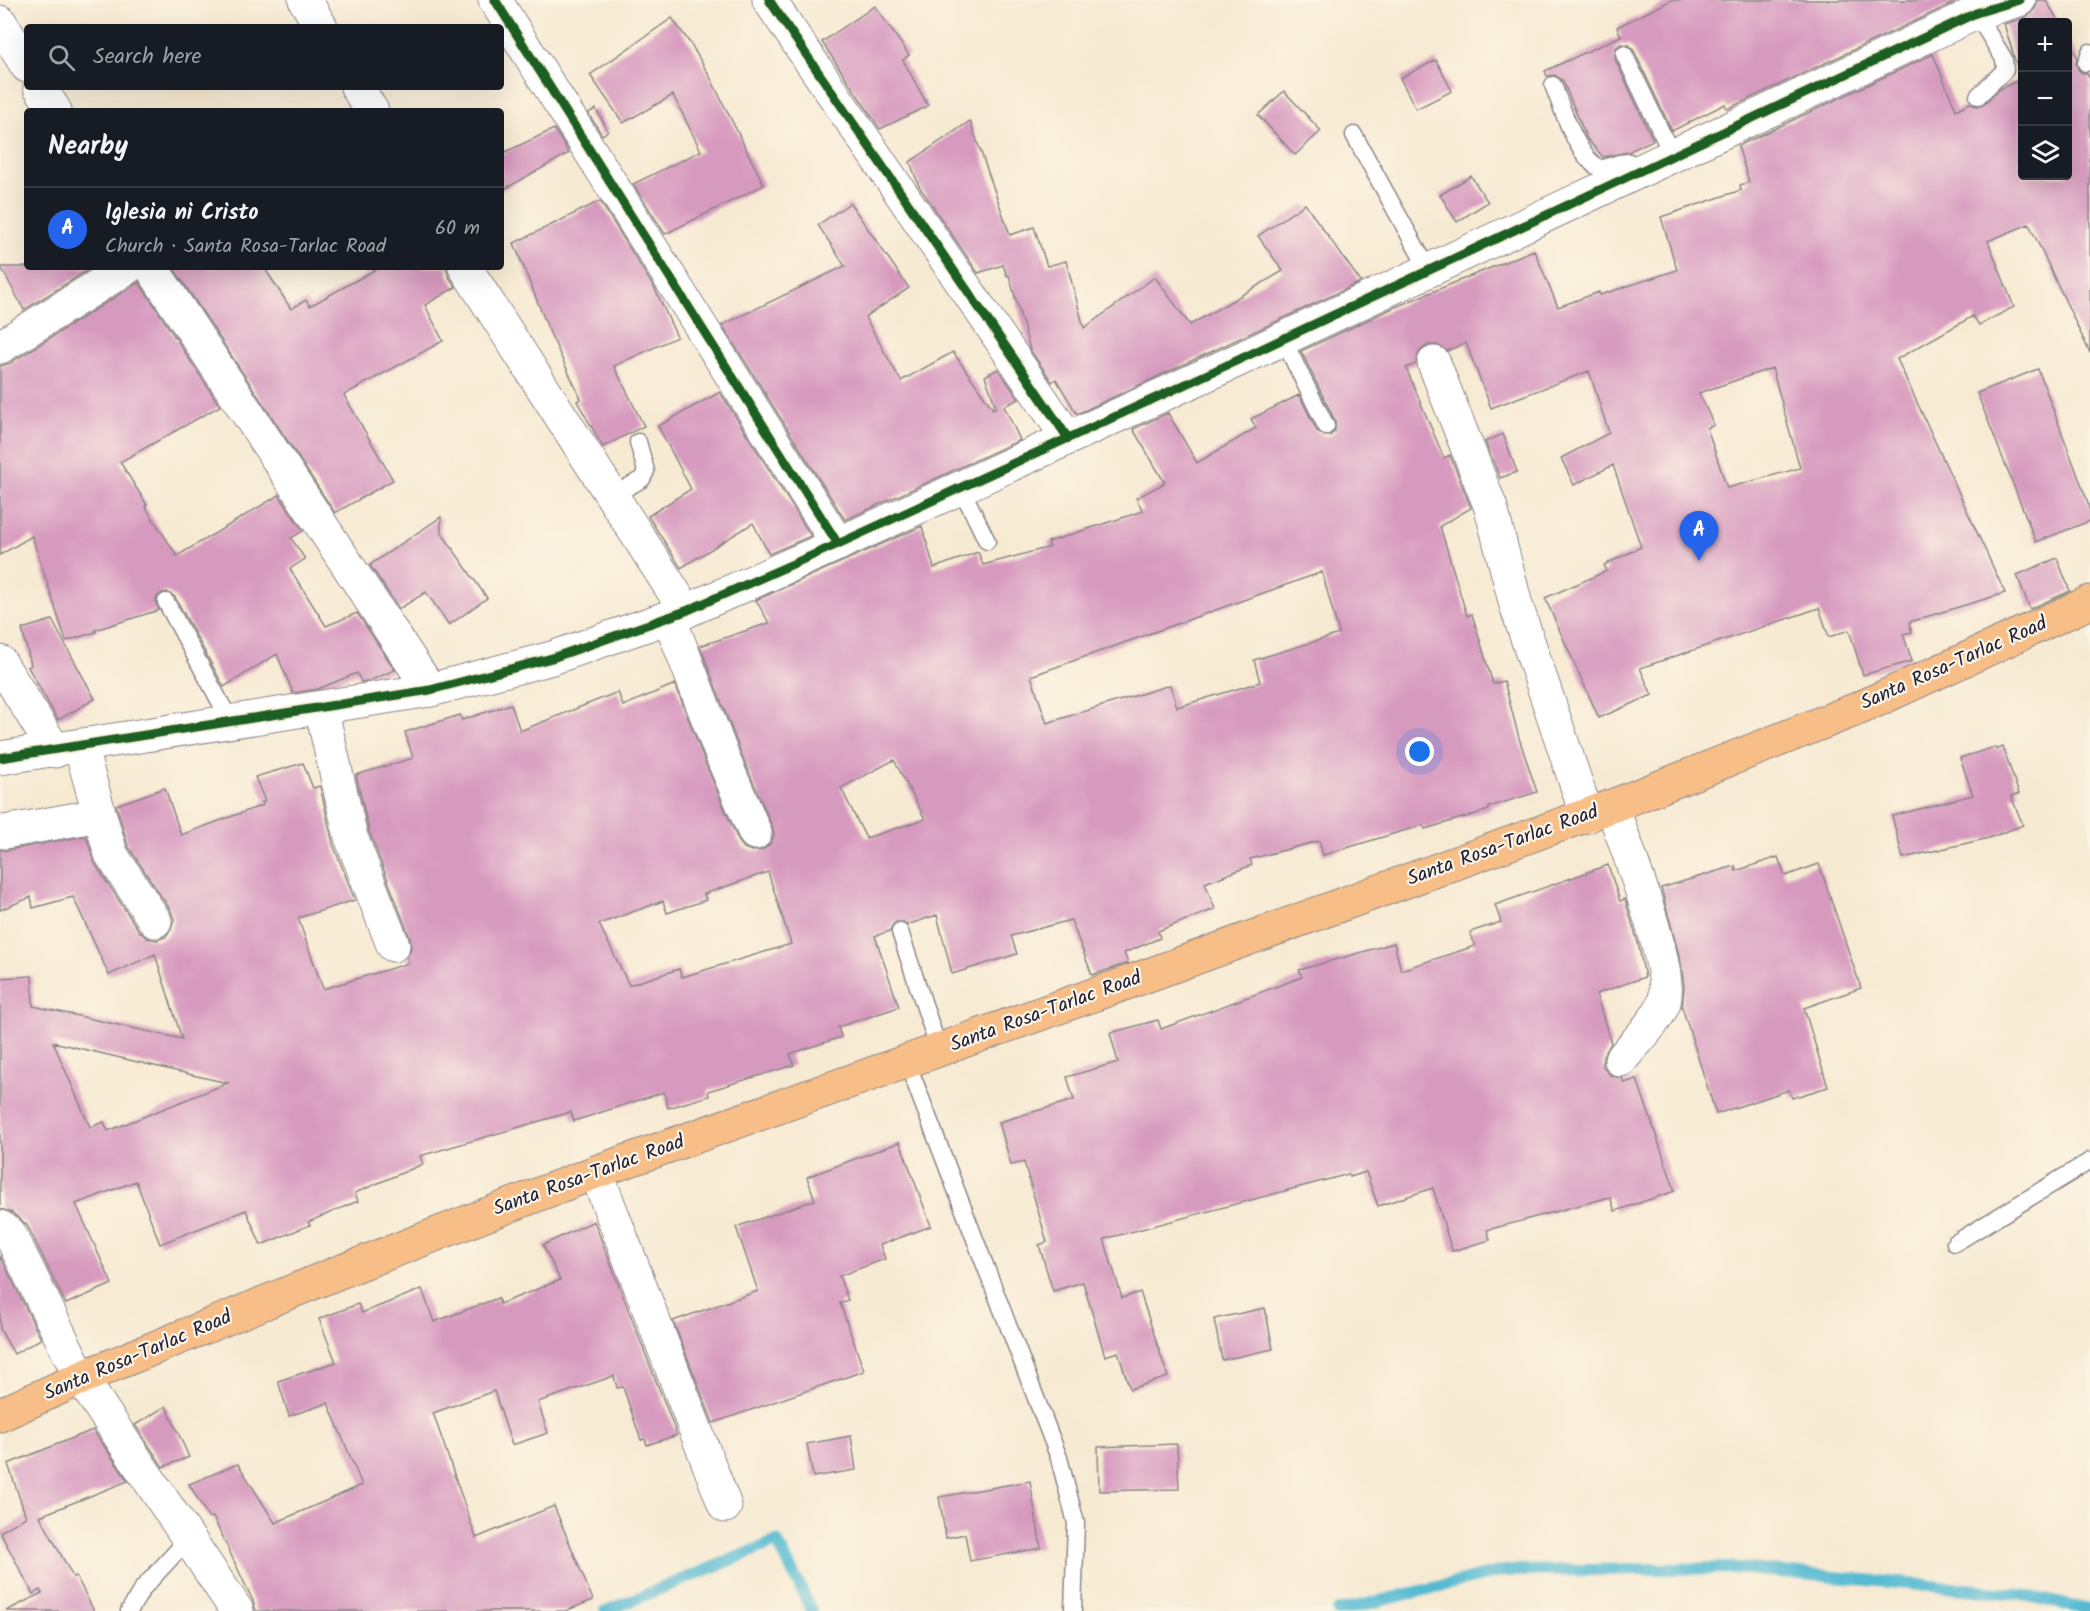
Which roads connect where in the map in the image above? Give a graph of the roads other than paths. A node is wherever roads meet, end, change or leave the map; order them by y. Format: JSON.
{"nodes":[{"id":1,"x":305,"y":0,"type":"edge"},
{"id":2,"x":495,"y":0,"type":"edge"},
{"id":3,"x":769,"y":0,"type":"edge"},
{"id":4,"x":2019,"y":0,"type":"edge"},
{"id":5,"x":1976,"y":13,"type":"junction"},
{"id":6,"x":0,"y":22,"type":"edge"},
{"id":7,"x":319,"y":24,"type":"edge"},
{"id":8,"x":1624,"y":54,"type":"dead end"},
{"id":9,"x":24,"y":61,"type":"edge"},
{"id":10,"x":1553,"y":85,"type":"dead end"},
{"id":11,"x":42,"y":90,"type":"edge"},
{"id":12,"x":359,"y":90,"type":"edge"},
{"id":13,"x":1978,"y":96,"type":"dead end"},
{"id":14,"x":53,"y":108,"type":"edge"},
{"id":15,"x":370,"y":108,"type":"edge"},
{"id":16,"x":1354,"y":135,"type":"dead end"},
{"id":17,"x":1673,"y":157,"type":"junction"},
{"id":18,"x":1636,"y":174,"type":"junction"},
{"id":19,"x":123,"y":270,"type":"edge"},
{"id":20,"x":153,"y":270,"type":"edge"},
{"id":21,"x":467,"y":270,"type":"edge"},
{"id":22,"x":1429,"y":271,"type":"junction"},
{"id":23,"x":1283,"y":339,"type":"junction"},
{"id":24,"x":0,"y":347,"type":"edge"},
{"id":25,"x":1434,"y":363,"type":"dead end"},
{"id":26,"x":1326,"y":426,"type":"dead end"},
{"id":27,"x":1068,"y":438,"type":"junction"},
{"id":28,"x":638,"y":442,"type":"dead end"},
{"id":29,"x":961,"y":488,"type":"junction"},
{"id":30,"x":612,"y":496,"type":"junction"},
{"id":31,"x":987,"y":541,"type":"dead end"},
{"id":32,"x":838,"y":544,"type":"junction"},
{"id":33,"x":166,"y":602,"type":"dead end"},
{"id":34,"x":2090,"y":602,"type":"edge"},
{"id":35,"x":678,"y":614,"type":"junction"},
{"id":36,"x":0,"y":662,"type":"edge"},
{"id":37,"x":430,"y":690,"type":"junction"},
{"id":38,"x":321,"y":708,"type":"junction"},
{"id":39,"x":231,"y":722,"type":"junction"},
{"id":40,"x":68,"y":748,"type":"junction"},
{"id":41,"x":0,"y":758,"type":"edge"},
{"id":42,"x":1599,"y":811,"type":"junction"},
{"id":43,"x":99,"y":815,"type":"junction"},
{"id":44,"x":0,"y":831,"type":"edge"},
{"id":45,"x":755,"y":833,"type":"dead end"},
{"id":46,"x":155,"y":921,"type":"dead end"},
{"id":47,"x":900,"y":932,"type":"dead end"},
{"id":48,"x":393,"y":945,"type":"dead end"},
{"id":49,"x":939,"y":1050,"type":"junction"},
{"id":50,"x":1621,"y":1059,"type":"dead end"},
{"id":51,"x":907,"y":1062,"type":"junction"},
{"id":52,"x":2090,"y":1161,"type":"edge"},
{"id":53,"x":596,"y":1172,"type":"junction"},
{"id":54,"x":0,"y":1227,"type":"edge"},
{"id":55,"x":1955,"y":1243,"type":"dead end"},
{"id":56,"x":81,"y":1378,"type":"junction"},
{"id":57,"x":0,"y":1415,"type":"edge"},
{"id":58,"x":725,"y":1506,"type":"dead end"},
{"id":59,"x":189,"y":1538,"type":"junction"},
{"id":60,"x":129,"y":1611,"type":"edge"},
{"id":61,"x":237,"y":1611,"type":"edge"},
{"id":62,"x":1073,"y":1611,"type":"edge"}],
"edges":[{"from":1,"to":7,"type":"street"},
{"from":2,"to":32,"type":"street"},
{"from":3,"to":27,"type":"street"},
{"from":4,"to":5,"type":"street"},
{"from":5,"to":13,"type":"lane"},
{"from":5,"to":17,"type":"street"},
{"from":6,"to":9,"type":"street"},
{"from":8,"to":17,"type":"lane"},
{"from":10,"to":18,"type":"lane"},
{"from":11,"to":14,"type":"street"},
{"from":12,"to":15,"type":"street"},
{"from":16,"to":22,"type":"lane"},
{"from":17,"to":18,"type":"street"},
{"from":18,"to":22,"type":"street"},
{"from":19,"to":24,"type":"street"},
{"from":20,"to":37,"type":"street"},
{"from":21,"to":30,"type":"street"},
{"from":22,"to":23,"type":"street"},
{"from":23,"to":26,"type":"lane"},
{"from":23,"to":27,"type":"street"},
{"from":25,"to":42,"type":"street"},
{"from":27,"to":29,"type":"street"},
{"from":28,"to":30,"type":"lane"},
{"from":29,"to":31,"type":"lane"},
{"from":29,"to":32,"type":"street"},
{"from":30,"to":35,"type":"street"},
{"from":32,"to":35,"type":"street"},
{"from":33,"to":39,"type":"lane"},
{"from":34,"to":42,"type":"highway","name":"Santa Rosa-Tarlac Road"},
{"from":35,"to":37,"type":"street"},
{"from":35,"to":45,"type":"street"},
{"from":36,"to":40,"type":"street"},
{"from":37,"to":38,"type":"street"},
{"from":38,"to":39,"type":"street"},
{"from":38,"to":48,"type":"street"},
{"from":39,"to":40,"type":"street"},
{"from":40,"to":41,"type":"street"},
{"from":40,"to":43,"type":"street"},
{"from":42,"to":49,"type":"highway","name":"Santa Rosa-Tarlac Road"},
{"from":42,"to":50,"type":"street"},
{"from":43,"to":44,"type":"street"},
{"from":43,"to":46,"type":"street"},
{"from":47,"to":49,"type":"lane"},
{"from":49,"to":51,"type":"highway","name":"Santa Rosa-Tarlac Road"},
{"from":51,"to":53,"type":"highway","name":"Santa Rosa-Tarlac Road"},
{"from":51,"to":62,"type":"lane"},
{"from":52,"to":55,"type":"lane"},
{"from":53,"to":56,"type":"highway","name":"Santa Rosa-Tarlac Road"},
{"from":53,"to":58,"type":"street"},
{"from":54,"to":56,"type":"street"},
{"from":56,"to":57,"type":"highway","name":"Santa Rosa-Tarlac Road"},
{"from":56,"to":59,"type":"street"},
{"from":59,"to":60,"type":"lane"},
{"from":59,"to":61,"type":"street"}]}
